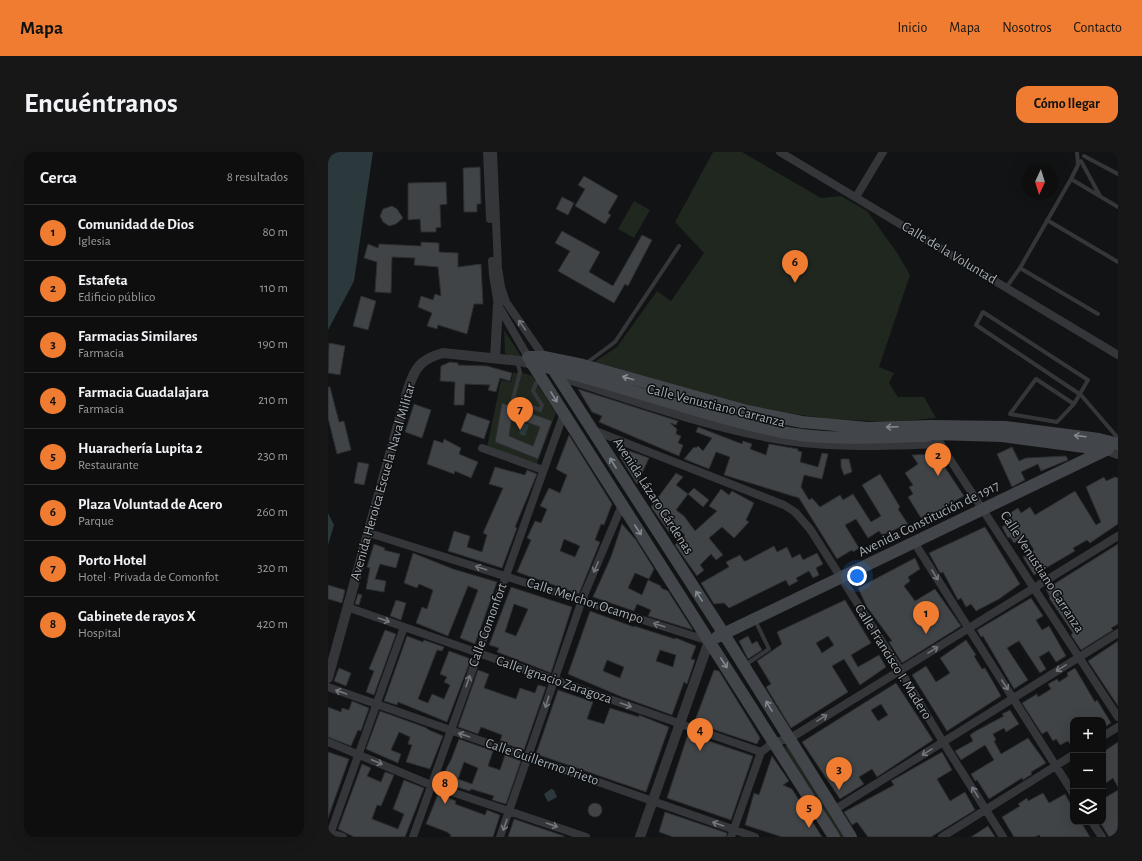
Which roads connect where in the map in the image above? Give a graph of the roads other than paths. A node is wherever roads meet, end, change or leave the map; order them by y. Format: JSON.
{"nodes":[{"id":1,"x":488,"y":152,"type":"edge"},
{"id":2,"x":493,"y":152,"type":"edge"},
{"id":3,"x":780,"y":152,"type":"edge"},
{"id":4,"x":883,"y":152,"type":"edge"},
{"id":5,"x":1077,"y":152,"type":"edge"},
{"id":6,"x":1084,"y":156,"type":"edge"},
{"id":7,"x":1078,"y":165,"type":"junction"},
{"id":8,"x":1118,"y":174,"type":"edge"},
{"id":9,"x":1071,"y":179,"type":"junction"},
{"id":10,"x":856,"y":197,"type":"junction"},
{"id":11,"x":1100,"y":197,"type":"junction"},
{"id":12,"x":1118,"y":207,"type":"edge"},
{"id":13,"x":1048,"y":220,"type":"junction"},
{"id":14,"x":679,"y":246,"type":"dead end"},
{"id":15,"x":1118,"y":262,"type":"edge"},
{"id":16,"x":1020,"y":268,"type":"junction"},
{"id":17,"x":1006,"y":288,"type":"junction"},
{"id":18,"x":498,"y":305,"type":"junction"},
{"id":19,"x":1098,"y":314,"type":"dead end"},
{"id":20,"x":1118,"y":355,"type":"edge"},
{"id":21,"x":544,"y":357,"type":"junction"},
{"id":22,"x":495,"y":358,"type":"junction"},
{"id":23,"x":525,"y":361,"type":"junction"},
{"id":24,"x":582,"y":370,"type":"junction"},
{"id":25,"x":556,"y":373,"type":"junction"},
{"id":26,"x":543,"y":378,"type":"junction"},
{"id":27,"x":1081,"y":395,"type":"junction"},
{"id":28,"x":1074,"y":404,"type":"junction"},
{"id":29,"x":564,"y":413,"type":"junction"},
{"id":30,"x":593,"y":430,"type":"junction"},
{"id":31,"x":935,"y":435,"type":"junction"},
{"id":32,"x":1118,"y":438,"type":"edge"},
{"id":33,"x":1118,"y":445,"type":"edge"},
{"id":34,"x":482,"y":448,"type":"dead end"},
{"id":35,"x":1106,"y":450,"type":"junction"},
{"id":36,"x":1118,"y":454,"type":"edge"},
{"id":37,"x":543,"y":470,"type":"junction"},
{"id":38,"x":627,"y":485,"type":"junction"},
{"id":39,"x":615,"y":493,"type":"junction"},
{"id":40,"x":622,"y":505,"type":"junction"},
{"id":41,"x":984,"y":509,"type":"junction"},
{"id":42,"x":369,"y":532,"type":"junction"},
{"id":43,"x":1118,"y":536,"type":"edge"},
{"id":44,"x":914,"y":542,"type":"junction"},
{"id":45,"x":506,"y":576,"type":"junction"},
{"id":46,"x":840,"y":578,"type":"junction"},
{"id":47,"x":1033,"y":588,"type":"junction"},
{"id":48,"x":582,"y":600,"type":"junction"},
{"id":49,"x":347,"y":607,"type":"junction"},
{"id":50,"x":755,"y":619,"type":"junction"},
{"id":51,"x":404,"y":627,"type":"junction"},
{"id":52,"x":968,"y":628,"type":"junction"},
{"id":53,"x":1118,"y":633,"type":"edge"},
{"id":54,"x":724,"y":634,"type":"junction"},
{"id":55,"x":709,"y":641,"type":"junction"},
{"id":56,"x":478,"y":653,"type":"junction"},
{"id":57,"x":1079,"y":657,"type":"junction"},
{"id":58,"x":744,"y":666,"type":"junction"},
{"id":59,"x":900,"y":670,"type":"junction"},
{"id":60,"x":328,"y":678,"type":"edge"},
{"id":61,"x":555,"y":680,"type":"junction"},
{"id":62,"x":328,"y":687,"type":"edge"},
{"id":63,"x":1013,"y":698,"type":"junction"},
{"id":64,"x":376,"y":704,"type":"junction"},
{"id":65,"x":1118,"y":717,"type":"edge"},
{"id":66,"x":680,"y":723,"type":"junction"},
{"id":67,"x":1118,"y":727,"type":"edge"},
{"id":68,"x":450,"y":730,"type":"junction"},
{"id":69,"x":1106,"y":734,"type":"edge"},
{"id":70,"x":789,"y":739,"type":"junction"},
{"id":71,"x":328,"y":742,"type":"edge"},
{"id":72,"x":774,"y":742,"type":"junction"},
{"id":73,"x":943,"y":742,"type":"junction"},
{"id":74,"x":761,"y":752,"type":"junction"},
{"id":75,"x":359,"y":754,"type":"junction"},
{"id":76,"x":1070,"y":757,"type":"edge"},
{"id":77,"x":529,"y":758,"type":"junction"},
{"id":78,"x":1056,"y":766,"type":"junction"},
{"id":79,"x":431,"y":785,"type":"junction"},
{"id":80,"x":1070,"y":789,"type":"edge"},
{"id":81,"x":653,"y":801,"type":"junction"},
{"id":82,"x":834,"y":810,"type":"junction"},
{"id":83,"x":986,"y":810,"type":"junction"},
{"id":84,"x":509,"y":811,"type":"junction"},
{"id":85,"x":1094,"y":825,"type":"edge"},
{"id":86,"x":732,"y":833,"type":"edge"},
{"id":87,"x":329,"y":834,"type":"edge"},
{"id":88,"x":830,"y":834,"type":"edge"},
{"id":89,"x":343,"y":837,"type":"edge"},
{"id":90,"x":413,"y":837,"type":"edge"},
{"id":91,"x":500,"y":837,"type":"edge"},
{"id":92,"x":586,"y":837,"type":"edge"},
{"id":93,"x":640,"y":837,"type":"edge"},
{"id":94,"x":755,"y":837,"type":"edge"},
{"id":95,"x":851,"y":837,"type":"edge"},
{"id":96,"x":942,"y":837,"type":"edge"},
{"id":97,"x":1003,"y":837,"type":"edge"},
{"id":98,"x":1102,"y":837,"type":"edge"}],
"edges":[{"from":1,"to":18,"type":"street"},
{"from":21,"to":2,"type":"street","name":"Avenida Lázaro Cárdenas","one_way":true},
{"from":3,"to":10,"type":"street","name":"Calle de la Voluntad"},
{"from":4,"to":10,"type":"street"},
{"from":5,"to":7,"type":"lane"},
{"from":6,"to":7,"type":"lane"},
{"from":6,"to":8,"type":"lane"},
{"from":6,"to":11,"type":"lane"},
{"from":7,"to":9,"type":"lane"},
{"from":9,"to":11,"type":"lane"},
{"from":9,"to":13,"type":"lane"},
{"from":10,"to":17,"type":"street","name":"Calle de la Voluntad"},
{"from":11,"to":12,"type":"lane"},
{"from":13,"to":15,"type":"lane"},
{"from":13,"to":16,"type":"lane"},
{"from":14,"to":24,"type":"lane"},
{"from":16,"to":17,"type":"lane"},
{"from":16,"to":19,"type":"lane"},
{"from":17,"to":20,"type":"street","name":"Calle de la Voluntad"},
{"from":18,"to":22,"type":"street"},
{"from":18,"to":23,"type":"street"},
{"from":21,"to":23,"type":"main road"},
{"from":21,"to":24,"type":"main road"},
{"from":21,"to":25,"type":"main road","name":"Avenida Lázaro Cárdenas"},
{"from":22,"to":23,"type":"street","name":"Avenida Heroica Escuela Naval Militar"},
{"from":22,"to":42,"type":"street","name":"Avenida Heroica Escuela Naval Militar"},
{"from":23,"to":25,"type":"main road"},
{"from":23,"to":26,"type":"main road"},
{"from":23,"to":26,"type":"lane"},
{"from":24,"to":25,"type":"main road"},
{"from":24,"to":31,"type":"main road"},
{"from":25,"to":30,"type":"main road","name":"Avenida Lázaro Cárdenas"},
{"from":25,"to":31,"type":"street","name":"Calle Venustiano Carranza"},
{"from":26,"to":29,"type":"main road","one_way":true},
{"from":27,"to":27,"type":"lane"},
{"from":27,"to":28,"type":"lane"},
{"from":27,"to":32,"type":"lane"},
{"from":28,"to":28,"type":"lane"},
{"from":29,"to":37,"type":"street","name":"Calle Comonfort"},
{"from":29,"to":39,"type":"main road"},
{"from":38,"to":30,"type":"main road","name":"Avenida Lázaro Cárdenas","one_way":true},
{"from":30,"to":46,"type":"street","name":"Calle Francisco I. Madero"},
{"from":33,"to":31,"type":"main road","name":"Calle Venustiano Carranza","one_way":true},
{"from":31,"to":35,"type":"main road","name":"Calle Venustiano Carranza"},
{"from":31,"to":41,"type":"street","name":"Calle Venustiano Carranza"},
{"from":33,"to":35,"type":"main road","name":"Avenida Constitución de 1917"},
{"from":34,"to":37,"type":"street"},
{"from":35,"to":36,"type":"street"},
{"from":35,"to":41,"type":"main road","name":"Avenida Constitución de 1917"},
{"from":37,"to":45,"type":"street","name":"Calle Comonfort"},
{"from":38,"to":39,"type":"main road"},
{"from":54,"to":38,"type":"main road","name":"Avenida Lázaro Cárdenas","one_way":true},
{"from":39,"to":40,"type":"main road"},
{"from":40,"to":48,"type":"street","one_way":true},
{"from":40,"to":55,"type":"main road","one_way":true},
{"from":41,"to":44,"type":"main road","name":"Avenida Constitución de 1917"},
{"from":41,"to":47,"type":"street","name":"Calle Venustiano Carranza"},
{"from":45,"to":42,"type":"street","name":"Calle Melchor Ocampo","one_way":true},
{"from":42,"to":49,"type":"street","name":"Avenida Heroica Escuela Naval Militar"},
{"from":43,"to":47,"type":"street"},
{"from":44,"to":46,"type":"main road","name":"Avenida Constitución de 1917"},
{"from":44,"to":52,"type":"street","one_way":true},
{"from":45,"to":48,"type":"street","name":"Calle Melchor Ocampo"},
{"from":45,"to":56,"type":"street","name":"Calle Comonfort"},
{"from":46,"to":50,"type":"main road","name":"Avenida Constitución de 1917"},
{"from":46,"to":59,"type":"street","name":"Calle Francisco I. Madero"},
{"from":47,"to":52,"type":"street"},
{"from":47,"to":57,"type":"street","name":"Calle Venustiano Carranza"},
{"from":55,"to":48,"type":"street","name":"Calle Melchor Ocampo","one_way":true},
{"from":48,"to":61,"type":"street"},
{"from":49,"to":51,"type":"street","name":"Calle Ignacio Zaragoza","one_way":true},
{"from":49,"to":60,"type":"street","name":"Avenida Heroica Escuela Naval Militar"},
{"from":50,"to":54,"type":"main road","name":"Avenida Constitución de 1917"},
{"from":50,"to":58,"type":"lane"},
{"from":51,"to":56,"type":"street","name":"Calle Ignacio Zaragoza"},
{"from":51,"to":64,"type":"street"},
{"from":59,"to":52,"type":"street","one_way":true},
{"from":52,"to":63,"type":"street","one_way":true},
{"from":53,"to":57,"type":"street"},
{"from":54,"to":55,"type":"main road","name":"Avenida Constitución de 1917"},
{"from":54,"to":58,"type":"main road","name":"Avenida Lázaro Cárdenas"},
{"from":55,"to":66,"type":"street"},
{"from":55,"to":72,"type":"main road","one_way":true},
{"from":56,"to":61,"type":"street","name":"Calle Ignacio Zaragoza"},
{"from":68,"to":56,"type":"street","name":"Calle Comonfort","one_way":true},
{"from":57,"to":63,"type":"street","one_way":true},
{"from":57,"to":65,"type":"street","name":"Calle Venustiano Carranza"},
{"from":70,"to":58,"type":"main road","name":"Avenida Lázaro Cárdenas","one_way":true},
{"from":70,"to":59,"type":"street","one_way":true},
{"from":59,"to":73,"type":"street","name":"Calle Francisco I. Madero"},
{"from":61,"to":66,"type":"street","name":"Calle Ignacio Zaragoza","one_way":true},
{"from":61,"to":77,"type":"street","one_way":true},
{"from":64,"to":62,"type":"street","name":"Calle Guillermo Prieto","one_way":true},
{"from":63,"to":73,"type":"street"},
{"from":63,"to":78,"type":"street"},
{"from":64,"to":68,"type":"street","name":"Calle Guillermo Prieto"},
{"from":64,"to":75,"type":"street"},
{"from":66,"to":74,"type":"street","name":"Calle Ignacio Zaragoza"},
{"from":66,"to":81,"type":"street"},
{"from":67,"to":69,"type":"street"},
{"from":77,"to":68,"type":"street","name":"Calle Guillermo Prieto","one_way":true},
{"from":68,"to":79,"type":"street","name":"Calle Comonfort"},
{"from":70,"to":72,"type":"street"},
{"from":70,"to":82,"type":"main road","name":"Avenida Lázaro Cárdenas"},
{"from":71,"to":75,"type":"street"},
{"from":72,"to":74,"type":"street"},
{"from":72,"to":88,"type":"main road"},
{"from":73,"to":82,"type":"street","one_way":true},
{"from":83,"to":73,"type":"street","name":"Calle Francisco I. Madero","one_way":true},
{"from":74,"to":86,"type":"street"},
{"from":75,"to":79,"type":"street","one_way":true},
{"from":75,"to":87,"type":"street"},
{"from":76,"to":78,"type":"street"},
{"from":77,"to":81,"type":"street","name":"Calle Guillermo Prieto"},
{"from":77,"to":84,"type":"street"},
{"from":78,"to":80,"type":"street"},
{"from":78,"to":83,"type":"street"},
{"from":79,"to":84,"type":"street"},
{"from":79,"to":90,"type":"street","name":"Calle Comonfort"},
{"from":86,"to":81,"type":"street","name":"Calle Guillermo Prieto","one_way":true},
{"from":81,"to":93,"type":"street"},
{"from":82,"to":95,"type":"main road","name":"Avenida Lázaro Cárdenas"},
{"from":83,"to":96,"type":"street"},
{"from":83,"to":97,"type":"street","name":"Calle Francisco I. Madero"},
{"from":84,"to":91,"type":"street","one_way":true},
{"from":84,"to":92,"type":"street","one_way":true},
{"from":85,"to":98,"type":"street"},
{"from":86,"to":94,"type":"street","name":"Calle Guillermo Prieto"},
{"from":87,"to":89,"type":"street"}]}
